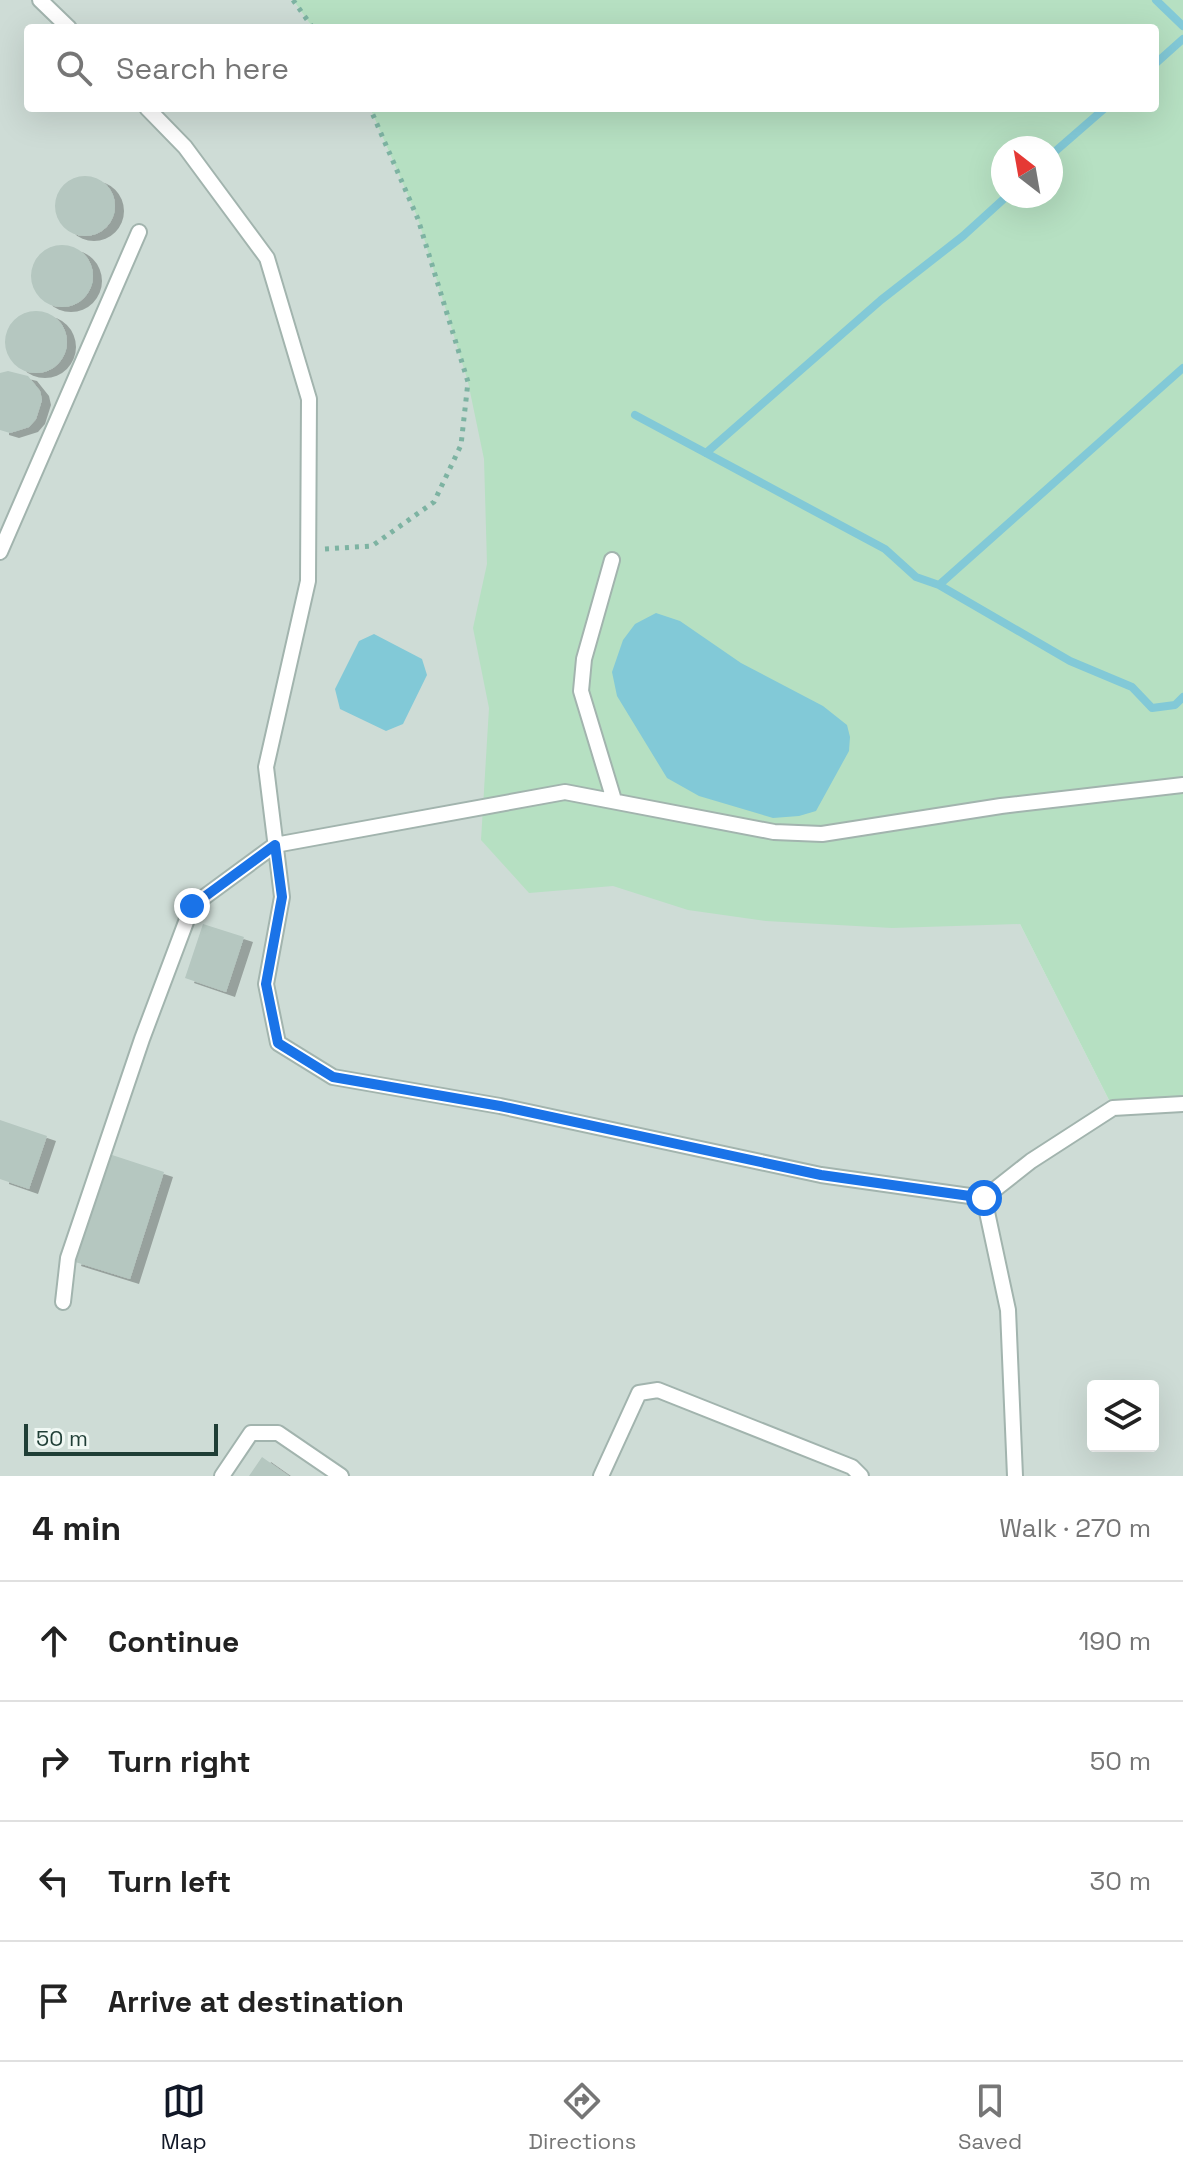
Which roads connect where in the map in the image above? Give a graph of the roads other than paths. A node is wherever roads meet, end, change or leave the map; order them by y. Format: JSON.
{"nodes":[{"id":1,"x":40,"y":0,"type":"edge"},
{"id":2,"x":65,"y":24,"type":"edge"},
{"id":3,"x":151,"y":112,"type":"edge"},
{"id":4,"x":139,"y":232,"type":"dead end"},
{"id":5,"x":0,"y":552,"type":"edge"},
{"id":6,"x":612,"y":560,"type":"dead end"},
{"id":7,"x":1183,"y":785,"type":"edge"},
{"id":8,"x":614,"y":800,"type":"junction"},
{"id":9,"x":275,"y":845,"type":"junction"},
{"id":10,"x":1183,"y":1104,"type":"edge"},
{"id":11,"x":984,"y":1198,"type":"junction"},
{"id":12,"x":63,"y":1302,"type":"dead end"},
{"id":13,"x":222,"y":1476,"type":"edge"},
{"id":14,"x":341,"y":1476,"type":"edge"},
{"id":15,"x":601,"y":1476,"type":"edge"},
{"id":16,"x":861,"y":1476,"type":"edge"},
{"id":17,"x":1015,"y":1476,"type":"edge"}],
"edges":[{"from":1,"to":2,"type":"lane"},
{"from":3,"to":9,"type":"lane"},
{"from":4,"to":5,"type":"lane"},
{"from":6,"to":8,"type":"lane"},
{"from":7,"to":8,"type":"lane"},
{"from":8,"to":9,"type":"lane"},
{"from":9,"to":11,"type":"lane"},
{"from":9,"to":12,"type":"lane"},
{"from":10,"to":11,"type":"lane"},
{"from":11,"to":17,"type":"lane"},
{"from":13,"to":14,"type":"lane"},
{"from":15,"to":16,"type":"lane"}]}
